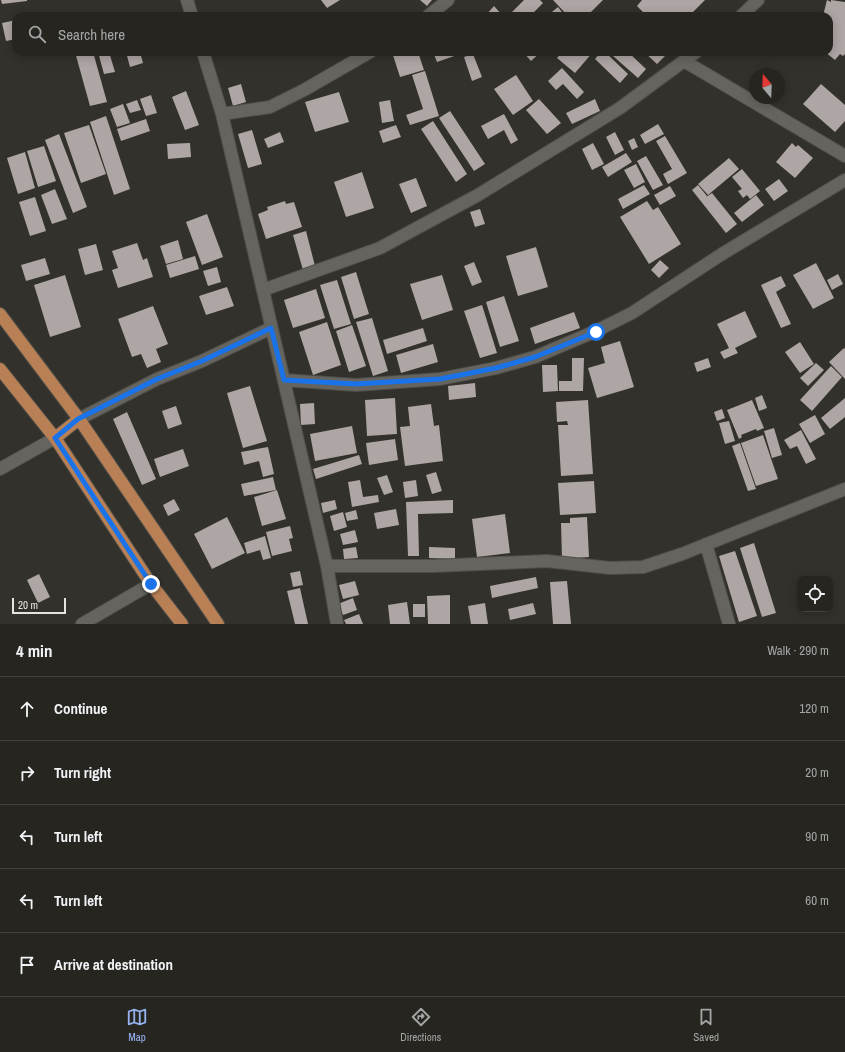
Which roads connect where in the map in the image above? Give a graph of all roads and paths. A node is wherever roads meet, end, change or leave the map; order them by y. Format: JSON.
{"nodes":[{"id":1,"x":187,"y":0,"type":"edge"},
{"id":2,"x":448,"y":0,"type":"edge"},
{"id":3,"x":758,"y":0,"type":"edge"},
{"id":4,"x":191,"y":12,"type":"edge"},
{"id":5,"x":433,"y":12,"type":"edge"},
{"id":6,"x":745,"y":12,"type":"edge"},
{"id":7,"x":204,"y":56,"type":"edge"},
{"id":8,"x":363,"y":56,"type":"edge"},
{"id":9,"x":691,"y":56,"type":"edge"},
{"id":10,"x":684,"y":61,"type":"junction"},
{"id":11,"x":222,"y":114,"type":"junction"},
{"id":12,"x":845,"y":156,"type":"edge"},
{"id":13,"x":845,"y":180,"type":"edge"},
{"id":14,"x":263,"y":290,"type":"junction"},
{"id":15,"x":0,"y":314,"type":"edge"},
{"id":16,"x":271,"y":328,"type":"junction"},
{"id":17,"x":0,"y":369,"type":"edge"},
{"id":18,"x":284,"y":380,"type":"junction"},
{"id":19,"x":78,"y":419,"type":"junction"},
{"id":20,"x":55,"y":438,"type":"junction"},
{"id":21,"x":0,"y":469,"type":"edge"},
{"id":22,"x":845,"y":488,"type":"edge"},
{"id":23,"x":706,"y":544,"type":"junction"},
{"id":24,"x":327,"y":566,"type":"junction"},
{"id":25,"x":151,"y":584,"type":"junction"},
{"id":26,"x":82,"y":624,"type":"edge"},
{"id":27,"x":182,"y":624,"type":"edge"},
{"id":28,"x":218,"y":624,"type":"edge"},
{"id":29,"x":338,"y":624,"type":"edge"},
{"id":30,"x":729,"y":624,"type":"edge"}],
"edges":[{"from":1,"to":4,"type":"street"},
{"from":2,"to":5,"type":"street"},
{"from":3,"to":6,"type":"street"},
{"from":7,"to":11,"type":"street"},
{"from":8,"to":11,"type":"street"},
{"from":9,"to":10,"type":"street"},
{"from":10,"to":12,"type":"street"},
{"from":10,"to":14,"type":"street"},
{"from":11,"to":14,"type":"street"},
{"from":13,"to":18,"type":"street"},
{"from":14,"to":16,"type":"street"},
{"from":15,"to":19,"type":"main road"},
{"from":16,"to":18,"type":"street"},
{"from":16,"to":19,"type":"street"},
{"from":17,"to":20,"type":"main road"},
{"from":18,"to":24,"type":"street"},
{"from":19,"to":20,"type":"main road"},
{"from":19,"to":28,"type":"main road"},
{"from":20,"to":21,"type":"street"},
{"from":20,"to":25,"type":"main road"},
{"from":22,"to":23,"type":"street"},
{"from":23,"to":24,"type":"street"},
{"from":23,"to":30,"type":"street"},
{"from":24,"to":29,"type":"street"},
{"from":25,"to":26,"type":"street"},
{"from":25,"to":27,"type":"main road"}]}
